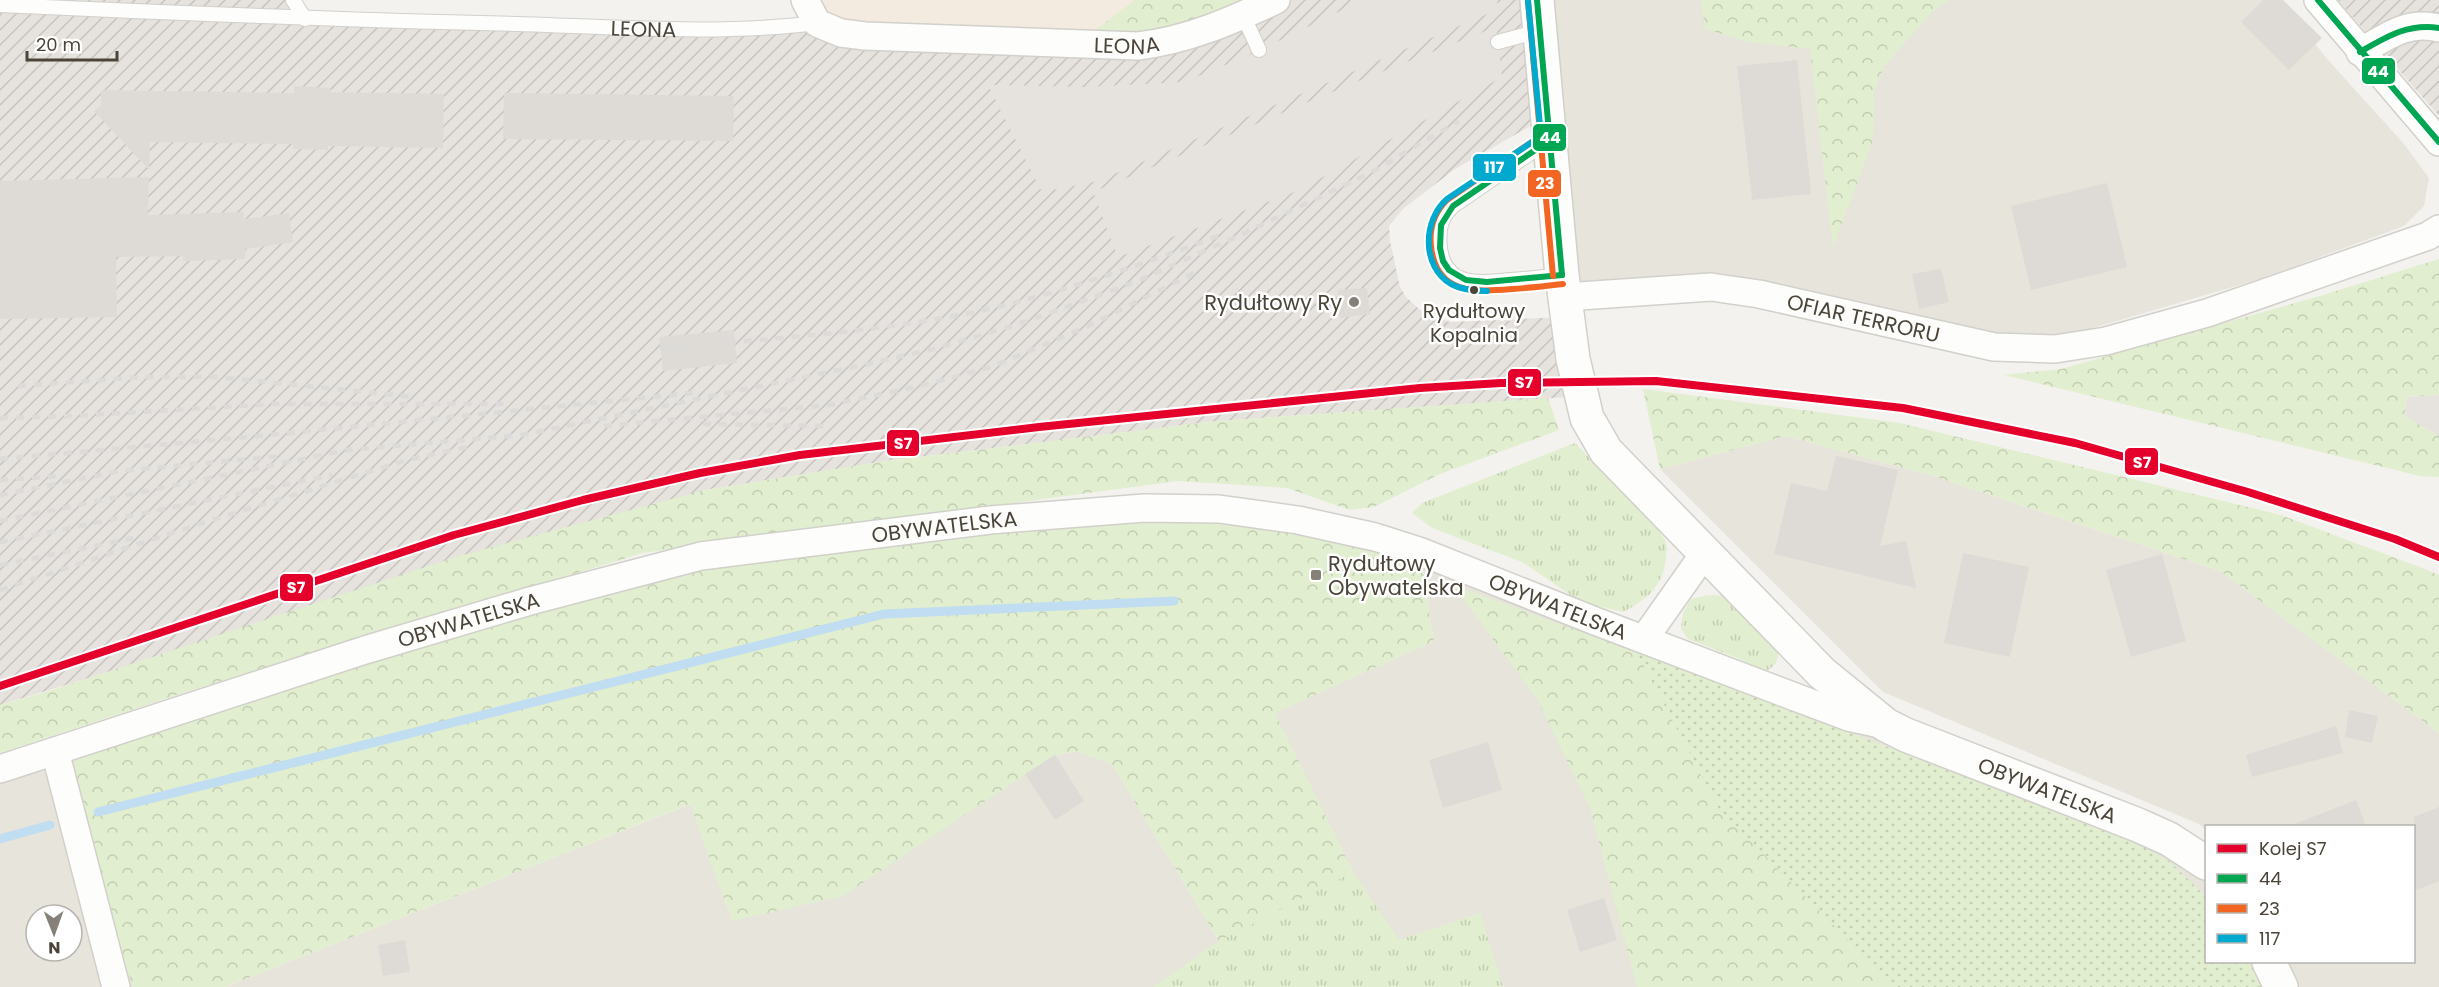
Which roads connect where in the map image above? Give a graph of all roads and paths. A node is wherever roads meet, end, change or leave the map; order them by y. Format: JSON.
{"nodes":[{"id":1,"x":293,"y":0,"type":"edge"},
{"id":2,"x":1276,"y":0,"type":"edge"},
{"id":3,"x":2318,"y":0,"type":"edge"},
{"id":4,"x":0,"y":5,"type":"edge"},
{"id":5,"x":811,"y":12,"type":"edge"},
{"id":6,"x":1244,"y":15,"type":"junction"},
{"id":7,"x":1538,"y":15,"type":"edge"},
{"id":8,"x":305,"y":19,"type":"junction"},
{"id":9,"x":2439,"y":28,"type":"edge"},
{"id":10,"x":1498,"y":42,"type":"dead end"},
{"id":11,"x":1259,"y":50,"type":"dead end"},
{"id":12,"x":2360,"y":52,"type":"junction"},
{"id":13,"x":1550,"y":140,"type":"junction"},
{"id":14,"x":2439,"y":142,"type":"edge"},
{"id":15,"x":2439,"y":229,"type":"edge"},
{"id":16,"x":1563,"y":286,"type":"junction"},
{"id":17,"x":1704,"y":554,"type":"junction"},
{"id":18,"x":1644,"y":639,"type":"junction"},
{"id":19,"x":1886,"y":725,"type":"junction"},
{"id":20,"x":55,"y":751,"type":"junction"},
{"id":21,"x":0,"y":769,"type":"edge"},
{"id":22,"x":2205,"y":861,"type":"edge"},
{"id":23,"x":2269,"y":963,"type":"edge"},
{"id":24,"x":116,"y":987,"type":"edge"},
{"id":25,"x":2281,"y":987,"type":"edge"}],
"edges":[{"from":1,"to":8,"type":"lane"},
{"from":2,"to":6,"type":"street","name":"LEONA"},
{"from":3,"to":12,"type":"street"},
{"from":4,"to":8,"type":"lane","name":"LEONA"},
{"from":5,"to":6,"type":"street","name":"LEONA"},
{"from":5,"to":8,"type":"lane","name":"LEONA"},
{"from":6,"to":11,"type":"lane"},
{"from":7,"to":10,"type":"lane"},
{"from":7,"to":13,"type":"street"},
{"from":9,"to":12,"type":"street"},
{"from":12,"to":14,"type":"street"},
{"from":13,"to":16,"type":"street"},
{"from":13,"to":16,"type":"lane"},
{"from":15,"to":16,"type":"street","name":"OFIAR TERRORU"},
{"from":16,"to":17,"type":"street","name":"OBYWATELSKA"},
{"from":17,"to":18,"type":"street"},
{"from":17,"to":19,"type":"street","name":"OBYWATELSKA"},
{"from":18,"to":19,"type":"street","name":"OBYWATELSKA"},
{"from":18,"to":20,"type":"street","name":"OBYWATELSKA"},
{"from":19,"to":22,"type":"street","name":"OBYWATELSKA"},
{"from":20,"to":21,"type":"street","name":"OBYWATELSKA"},
{"from":20,"to":24,"type":"street"},
{"from":23,"to":25,"type":"street"}]}
